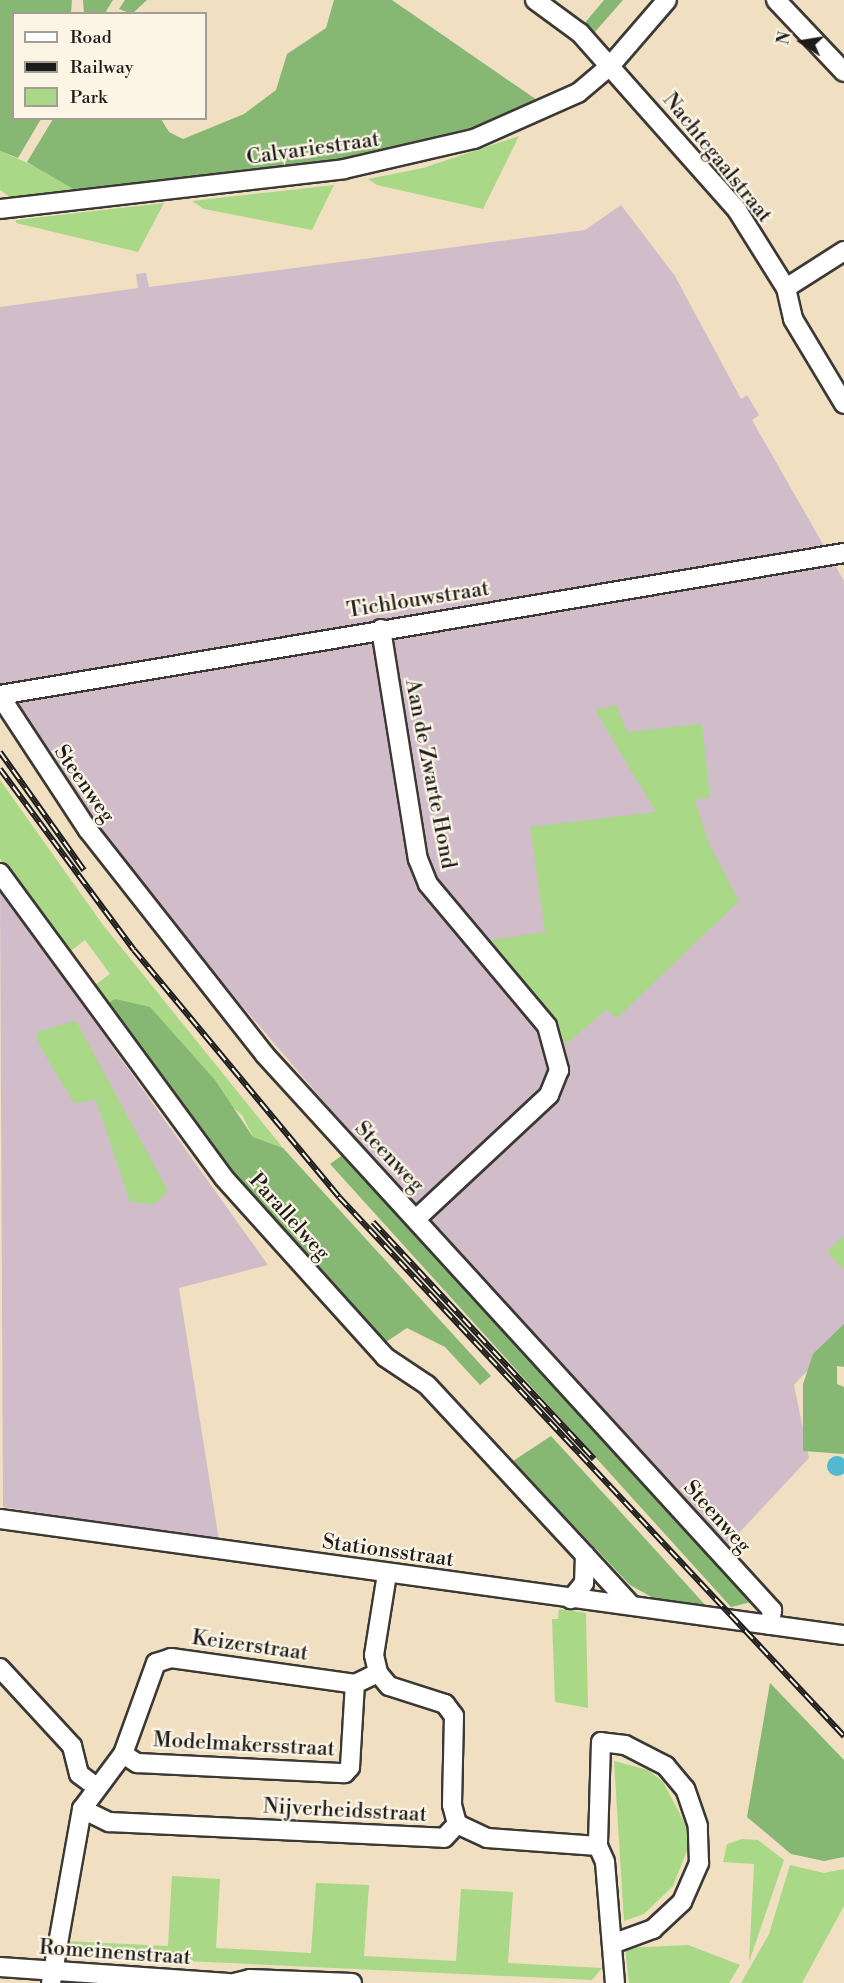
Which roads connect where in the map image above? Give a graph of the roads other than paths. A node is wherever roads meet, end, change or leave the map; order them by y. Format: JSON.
{"nodes":[{"id":1,"x":535,"y":0,"type":"edge"},
{"id":2,"x":667,"y":0,"type":"edge"},
{"id":3,"x":776,"y":0,"type":"edge"},
{"id":4,"x":610,"y":66,"type":"junction"},
{"id":5,"x":844,"y":72,"type":"edge"},
{"id":6,"x":0,"y":209,"type":"edge"},
{"id":7,"x":844,"y":251,"type":"edge"},
{"id":8,"x":786,"y":288,"type":"junction"},
{"id":9,"x":844,"y":404,"type":"edge"},
{"id":10,"x":844,"y":553,"type":"edge"},
{"id":11,"x":381,"y":629,"type":"junction"},
{"id":12,"x":0,"y":695,"type":"edge"},
{"id":13,"x":0,"y":873,"type":"edge"},
{"id":14,"x":417,"y":1218,"type":"junction"},
{"id":15,"x":0,"y":1519,"type":"edge"},
{"id":16,"x":585,"y":1555,"type":"junction"},
{"id":17,"x":387,"y":1574,"type":"junction"},
{"id":18,"x":571,"y":1599,"type":"junction"},
{"id":19,"x":631,"y":1605,"type":"junction"},
{"id":20,"x":770,"y":1625,"type":"junction"},
{"id":21,"x":844,"y":1635,"type":"edge"},
{"id":22,"x":0,"y":1668,"type":"edge"},
{"id":23,"x":378,"y":1673,"type":"junction"},
{"id":24,"x":355,"y":1683,"type":"junction"},
{"id":25,"x":123,"y":1754,"type":"junction"},
{"id":26,"x":96,"y":1787,"type":"junction"},
{"id":27,"x":82,"y":1809,"type":"junction"},
{"id":28,"x":457,"y":1824,"type":"junction"},
{"id":29,"x":598,"y":1846,"type":"junction"},
{"id":30,"x":612,"y":1944,"type":"junction"},
{"id":31,"x":0,"y":1967,"type":"edge"},
{"id":32,"x":52,"y":1977,"type":"edge"},
{"id":33,"x":228,"y":1983,"type":"edge"},
{"id":34,"x":234,"y":1983,"type":"edge"},
{"id":35,"x":352,"y":1983,"type":"edge"},
{"id":36,"x":615,"y":1983,"type":"edge"}],
"edges":[{"from":1,"to":4,"type":"street","name":"Nachtegaalstraat"},
{"from":2,"to":4,"type":"street","name":"Calvariestraat"},
{"from":3,"to":5,"type":"street"},
{"from":4,"to":6,"type":"street","name":"Calvariestraat"},
{"from":4,"to":8,"type":"street","name":"Nachtegaalstraat"},
{"from":7,"to":8,"type":"street"},
{"from":8,"to":9,"type":"street","name":"Nachtegaalstraat"},
{"from":10,"to":11,"type":"street","name":"Tichlouwstraat"},
{"from":11,"to":12,"type":"street","name":"Tichlouwstraat"},
{"from":11,"to":14,"type":"street","name":"Aan de Zwarte Hond"},
{"from":12,"to":14,"type":"street","name":"Steenweg"},
{"from":13,"to":16,"type":"street","name":"Parallelweg"},
{"from":14,"to":20,"type":"street","name":"Steenweg"},
{"from":15,"to":17,"type":"street","name":"Stationsstraat"},
{"from":16,"to":18,"type":"street"},
{"from":16,"to":19,"type":"street","name":"Parallelweg"},
{"from":17,"to":18,"type":"street","name":"Stationsstraat"},
{"from":17,"to":23,"type":"street"},
{"from":18,"to":19,"type":"street","name":"Stationsstraat"},
{"from":19,"to":20,"type":"street","name":"Stationsstraat"},
{"from":20,"to":21,"type":"street","name":"Stationsstraat"},
{"from":22,"to":26,"type":"street"},
{"from":23,"to":24,"type":"street"},
{"from":23,"to":28,"type":"street"},
{"from":24,"to":25,"type":"street","name":"Keizerstraat"},
{"from":24,"to":25,"type":"street","name":"Modelmakersstraat"},
{"from":25,"to":26,"type":"street","name":"Keizerstraat"},
{"from":26,"to":27,"type":"street","name":"Keizerstraat"},
{"from":27,"to":28,"type":"street","name":"Nijverheidsstraat"},
{"from":27,"to":32,"type":"street","name":"Keizerstraat"},
{"from":28,"to":29,"type":"street","name":"Nijverheidsstraat"},
{"from":29,"to":30,"type":"street"},
{"from":29,"to":30,"type":"street"},
{"from":30,"to":36,"type":"street"},
{"from":31,"to":32,"type":"street","name":"Romeinenstraat"},
{"from":32,"to":33,"type":"street","name":"Romeinenstraat"},
{"from":34,"to":35,"type":"street"}]}
